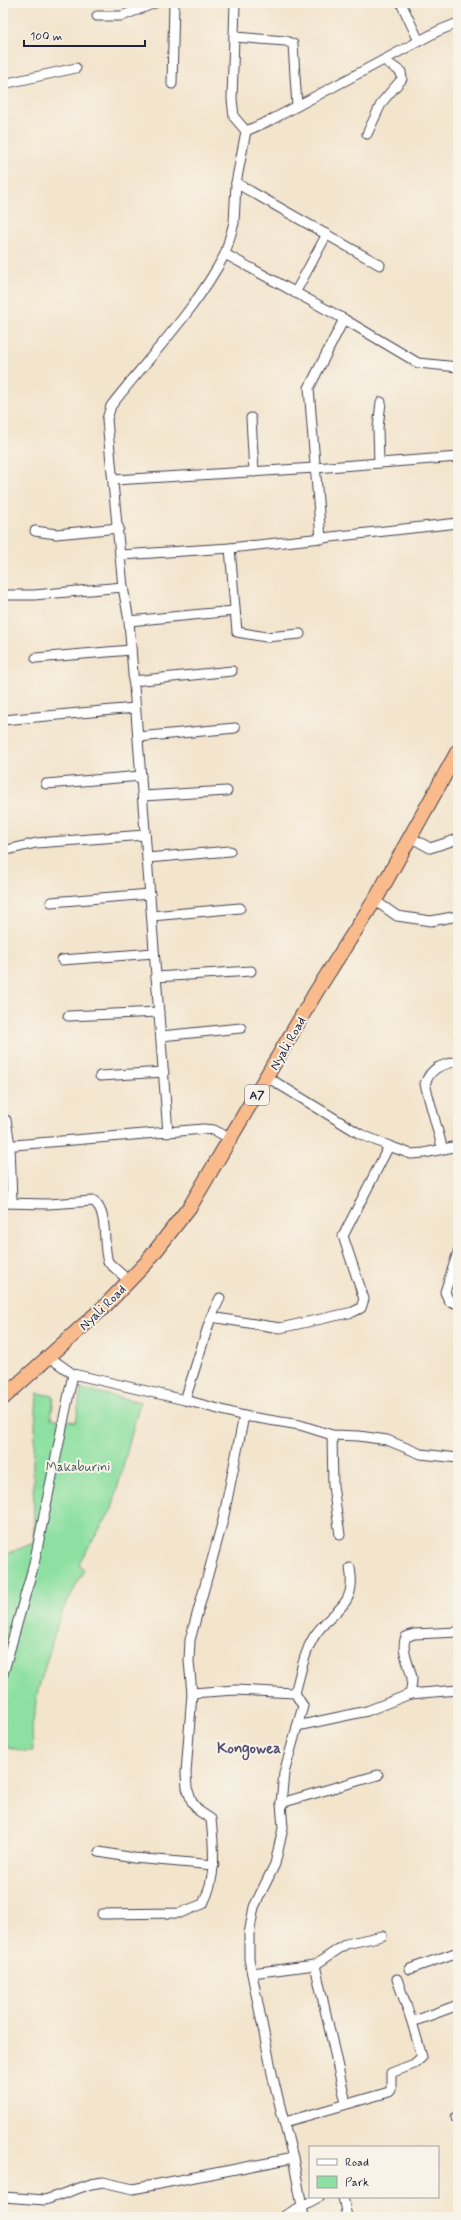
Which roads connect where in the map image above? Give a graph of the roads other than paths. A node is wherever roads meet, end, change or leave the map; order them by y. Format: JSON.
{"nodes":[{"id":1,"x":154,"y":3,"type":"edge"},
{"id":2,"x":174,"y":3,"type":"edge"},
{"id":3,"x":235,"y":3,"type":"edge"},
{"id":4,"x":401,"y":3,"type":"edge"},
{"id":5,"x":97,"y":16,"type":"dead end"},
{"id":6,"x":458,"y":23,"type":"edge"},
{"id":7,"x":234,"y":36,"type":"junction"},
{"id":8,"x":419,"y":41,"type":"junction"},
{"id":9,"x":384,"y":60,"type":"junction"},
{"id":10,"x":76,"y":68,"type":"dead end"},
{"id":11,"x":3,"y":84,"type":"edge"},
{"id":12,"x":172,"y":84,"type":"dead end"},
{"id":13,"x":297,"y":106,"type":"junction"},
{"id":14,"x":246,"y":131,"type":"junction"},
{"id":15,"x":367,"y":134,"type":"dead end"},
{"id":16,"x":236,"y":183,"type":"junction"},
{"id":17,"x":327,"y":234,"type":"junction"},
{"id":18,"x":225,"y":254,"type":"junction"},
{"id":19,"x":380,"y":265,"type":"dead end"},
{"id":20,"x":295,"y":293,"type":"junction"},
{"id":21,"x":344,"y":319,"type":"junction"},
{"id":22,"x":458,"y":367,"type":"edge"},
{"id":23,"x":381,"y":402,"type":"dead end"},
{"id":24,"x":251,"y":418,"type":"dead end"},
{"id":25,"x":458,"y":457,"type":"edge"},
{"id":26,"x":379,"y":463,"type":"junction"},
{"id":27,"x":315,"y":468,"type":"junction"},
{"id":28,"x":254,"y":472,"type":"junction"},
{"id":29,"x":114,"y":480,"type":"junction"},
{"id":30,"x":458,"y":523,"type":"edge"},
{"id":31,"x":118,"y":528,"type":"junction"},
{"id":32,"x":35,"y":532,"type":"dead end"},
{"id":33,"x":321,"y":539,"type":"junction"},
{"id":34,"x":230,"y":548,"type":"junction"},
{"id":35,"x":121,"y":555,"type":"junction"},
{"id":36,"x":123,"y":587,"type":"junction"},
{"id":37,"x":3,"y":595,"type":"edge"},
{"id":38,"x":234,"y":611,"type":"junction"},
{"id":39,"x":129,"y":621,"type":"junction"},
{"id":40,"x":300,"y":634,"type":"dead end"},
{"id":41,"x":131,"y":650,"type":"junction"},
{"id":42,"x":36,"y":658,"type":"dead end"},
{"id":43,"x":232,"y":671,"type":"dead end"},
{"id":44,"x":133,"y":681,"type":"junction"},
{"id":45,"x":136,"y":708,"type":"junction"},
{"id":46,"x":3,"y":720,"type":"edge"},
{"id":47,"x":236,"y":728,"type":"dead end"},
{"id":48,"x":138,"y":738,"type":"junction"},
{"id":49,"x":458,"y":751,"type":"edge"},
{"id":50,"x":141,"y":776,"type":"junction"},
{"id":51,"x":46,"y":784,"type":"dead end"},
{"id":52,"x":227,"y":791,"type":"dead end"},
{"id":53,"x":143,"y":796,"type":"junction"},
{"id":54,"x":145,"y":835,"type":"junction"},
{"id":55,"x":410,"y":837,"type":"junction"},
{"id":56,"x":458,"y":839,"type":"edge"},
{"id":57,"x":3,"y":851,"type":"edge"},
{"id":58,"x":230,"y":851,"type":"dead end"},
{"id":59,"x":147,"y":858,"type":"junction"},
{"id":60,"x":150,"y":894,"type":"junction"},
{"id":61,"x":374,"y":900,"type":"junction"},
{"id":62,"x":51,"y":902,"type":"dead end"},
{"id":63,"x":240,"y":908,"type":"dead end"},
{"id":64,"x":152,"y":916,"type":"junction"},
{"id":65,"x":458,"y":916,"type":"edge"},
{"id":66,"x":154,"y":953,"type":"junction"},
{"id":67,"x":62,"y":960,"type":"dead end"},
{"id":68,"x":251,"y":971,"type":"dead end"},
{"id":69,"x":156,"y":977,"type":"junction"},
{"id":70,"x":159,"y":1012,"type":"junction"},
{"id":71,"x":68,"y":1016,"type":"dead end"},
{"id":72,"x":241,"y":1028,"type":"dead end"},
{"id":73,"x":161,"y":1036,"type":"junction"},
{"id":74,"x":458,"y":1061,"type":"edge"},
{"id":75,"x":164,"y":1072,"type":"junction"},
{"id":76,"x":100,"y":1076,"type":"dead end"},
{"id":77,"x":267,"y":1077,"type":"junction"},
{"id":78,"x":3,"y":1119,"type":"edge"},
{"id":79,"x":168,"y":1133,"type":"junction"},
{"id":80,"x":231,"y":1139,"type":"junction"},
{"id":81,"x":6,"y":1145,"type":"edge"},
{"id":82,"x":389,"y":1146,"type":"junction"},
{"id":83,"x":458,"y":1146,"type":"edge"},
{"id":84,"x":443,"y":1150,"type":"junction"},
{"id":85,"x":7,"y":1202,"type":"edge"},
{"id":86,"x":458,"y":1252,"type":"edge"},
{"id":87,"x":129,"y":1281,"type":"junction"},
{"id":88,"x":220,"y":1298,"type":"dead end"},
{"id":89,"x":458,"y":1304,"type":"edge"},
{"id":90,"x":211,"y":1317,"type":"junction"},
{"id":91,"x":49,"y":1357,"type":"junction"},
{"id":92,"x":72,"y":1374,"type":"junction"},
{"id":93,"x":3,"y":1398,"type":"edge"},
{"id":94,"x":185,"y":1400,"type":"junction"},
{"id":95,"x":244,"y":1416,"type":"junction"},
{"id":96,"x":332,"y":1436,"type":"junction"},
{"id":97,"x":458,"y":1458,"type":"edge"},
{"id":98,"x":340,"y":1535,"type":"dead end"},
{"id":99,"x":350,"y":1568,"type":"dead end"},
{"id":100,"x":458,"y":1632,"type":"edge"},
{"id":101,"x":3,"y":1674,"type":"edge"},
{"id":102,"x":458,"y":1690,"type":"edge"},
{"id":103,"x":192,"y":1693,"type":"junction"},
{"id":104,"x":296,"y":1693,"type":"junction"},
{"id":105,"x":410,"y":1694,"type":"junction"},
{"id":106,"x":297,"y":1726,"type":"junction"},
{"id":107,"x":378,"y":1775,"type":"dead end"},
{"id":108,"x":281,"y":1803,"type":"junction"},
{"id":109,"x":99,"y":1852,"type":"dead end"},
{"id":110,"x":214,"y":1865,"type":"junction"},
{"id":111,"x":102,"y":1914,"type":"dead end"},
{"id":112,"x":382,"y":1936,"type":"dead end"},
{"id":113,"x":458,"y":1952,"type":"edge"},
{"id":114,"x":315,"y":1965,"type":"junction"},
{"id":115,"x":410,"y":1969,"type":"dead end"},
{"id":116,"x":252,"y":1973,"type":"junction"},
{"id":117,"x":397,"y":1979,"type":"dead end"},
{"id":118,"x":458,"y":2006,"type":"edge"},
{"id":119,"x":412,"y":2022,"type":"junction"},
{"id":120,"x":346,"y":2103,"type":"junction"},
{"id":121,"x":285,"y":2122,"type":"junction"},
{"id":122,"x":293,"y":2158,"type":"junction"},
{"id":123,"x":3,"y":2197,"type":"edge"},
{"id":124,"x":317,"y":2198,"type":"edge"},
{"id":125,"x":343,"y":2198,"type":"edge"},
{"id":126,"x":301,"y":2206,"type":"junction"},
{"id":127,"x":282,"y":2217,"type":"edge"},
{"id":128,"x":304,"y":2217,"type":"edge"},
{"id":129,"x":347,"y":2217,"type":"edge"}],
"edges":[{"from":1,"to":5,"type":"street"},
{"from":2,"to":12,"type":"street"},
{"from":3,"to":7,"type":"street"},
{"from":4,"to":8,"type":"street"},
{"from":6,"to":8,"type":"street"},
{"from":7,"to":13,"type":"street"},
{"from":7,"to":14,"type":"street"},
{"from":8,"to":9,"type":"street"},
{"from":9,"to":13,"type":"street"},
{"from":9,"to":15,"type":"street"},
{"from":10,"to":11,"type":"street"},
{"from":13,"to":14,"type":"street"},
{"from":14,"to":16,"type":"street"},
{"from":16,"to":17,"type":"street"},
{"from":16,"to":18,"type":"street"},
{"from":17,"to":19,"type":"street"},
{"from":17,"to":20,"type":"street"},
{"from":18,"to":20,"type":"street"},
{"from":18,"to":29,"type":"street"},
{"from":20,"to":21,"type":"street"},
{"from":21,"to":22,"type":"street"},
{"from":21,"to":27,"type":"street"},
{"from":23,"to":26,"type":"street"},
{"from":24,"to":28,"type":"street"},
{"from":25,"to":26,"type":"street"},
{"from":26,"to":27,"type":"street"},
{"from":27,"to":28,"type":"street"},
{"from":27,"to":33,"type":"street"},
{"from":28,"to":29,"type":"street"},
{"from":29,"to":31,"type":"street"},
{"from":30,"to":33,"type":"street"},
{"from":31,"to":32,"type":"street"},
{"from":31,"to":35,"type":"street"},
{"from":33,"to":34,"type":"street"},
{"from":34,"to":35,"type":"street"},
{"from":34,"to":38,"type":"street"},
{"from":35,"to":36,"type":"street"},
{"from":36,"to":37,"type":"street"},
{"from":36,"to":39,"type":"street"},
{"from":38,"to":39,"type":"street"},
{"from":38,"to":40,"type":"street"},
{"from":39,"to":41,"type":"street"},
{"from":41,"to":42,"type":"street"},
{"from":41,"to":44,"type":"street"},
{"from":43,"to":44,"type":"street"},
{"from":44,"to":45,"type":"street"},
{"from":45,"to":46,"type":"street"},
{"from":45,"to":48,"type":"street"},
{"from":47,"to":48,"type":"street"},
{"from":48,"to":50,"type":"street"},
{"from":49,"to":55,"type":"highway","name":"Nyali Road","number":"A7"},
{"from":50,"to":51,"type":"street"},
{"from":50,"to":53,"type":"street"},
{"from":52,"to":53,"type":"street"},
{"from":53,"to":54,"type":"street"},
{"from":54,"to":57,"type":"street"},
{"from":54,"to":59,"type":"street"},
{"from":55,"to":56,"type":"street"},
{"from":55,"to":61,"type":"highway","name":"Nyali Road","number":"A7"},
{"from":58,"to":59,"type":"street"},
{"from":59,"to":60,"type":"street"},
{"from":60,"to":62,"type":"street"},
{"from":60,"to":64,"type":"street"},
{"from":61,"to":65,"type":"street"},
{"from":61,"to":77,"type":"highway","name":"Nyali Road","number":"A7"},
{"from":63,"to":64,"type":"street"},
{"from":64,"to":66,"type":"street"},
{"from":66,"to":67,"type":"street"},
{"from":66,"to":69,"type":"street"},
{"from":68,"to":69,"type":"street"},
{"from":69,"to":70,"type":"street"},
{"from":70,"to":71,"type":"street"},
{"from":70,"to":73,"type":"street"},
{"from":72,"to":73,"type":"street"},
{"from":73,"to":75,"type":"street"},
{"from":74,"to":84,"type":"street"},
{"from":75,"to":76,"type":"street"},
{"from":75,"to":79,"type":"street"},
{"from":77,"to":80,"type":"highway","name":"Nyali Road","number":"A7"},
{"from":77,"to":82,"type":"street"},
{"from":78,"to":81,"type":"street"},
{"from":79,"to":80,"type":"street"},
{"from":79,"to":81,"type":"street"},
{"from":80,"to":87,"type":"highway","name":"Nyali Road","number":"A7"},
{"from":81,"to":85,"type":"street"},
{"from":82,"to":84,"type":"street"},
{"from":82,"to":90,"type":"street"},
{"from":83,"to":84,"type":"street"},
{"from":85,"to":87,"type":"street"},
{"from":86,"to":89,"type":"street"},
{"from":87,"to":91,"type":"highway","name":"Nyali Road","number":"A7"},
{"from":88,"to":90,"type":"street"},
{"from":90,"to":94,"type":"street"},
{"from":91,"to":92,"type":"street"},
{"from":91,"to":93,"type":"highway","name":"Nyali Road","number":"A7"},
{"from":92,"to":94,"type":"street"},
{"from":92,"to":101,"type":"street"},
{"from":94,"to":95,"type":"street"},
{"from":95,"to":96,"type":"street"},
{"from":95,"to":103,"type":"street"},
{"from":96,"to":97,"type":"street"},
{"from":96,"to":98,"type":"street"},
{"from":99,"to":104,"type":"street"},
{"from":100,"to":105,"type":"street"},
{"from":102,"to":105,"type":"street"},
{"from":103,"to":104,"type":"street"},
{"from":103,"to":110,"type":"street"},
{"from":104,"to":106,"type":"street"},
{"from":105,"to":106,"type":"street"},
{"from":106,"to":108,"type":"street"},
{"from":107,"to":108,"type":"street"},
{"from":108,"to":116,"type":"street"},
{"from":109,"to":110,"type":"street"},
{"from":110,"to":111,"type":"street"},
{"from":112,"to":114,"type":"street"},
{"from":113,"to":115,"type":"street"},
{"from":114,"to":116,"type":"street"},
{"from":114,"to":120,"type":"street"},
{"from":116,"to":121,"type":"street"},
{"from":117,"to":119,"type":"street"},
{"from":118,"to":119,"type":"street"},
{"from":119,"to":120,"type":"street"},
{"from":120,"to":121,"type":"street"},
{"from":121,"to":122,"type":"street"},
{"from":122,"to":123,"type":"street"},
{"from":122,"to":126,"type":"street"},
{"from":124,"to":126,"type":"street"},
{"from":125,"to":129,"type":"street"},
{"from":126,"to":127,"type":"street"},
{"from":126,"to":128,"type":"street"}]}
